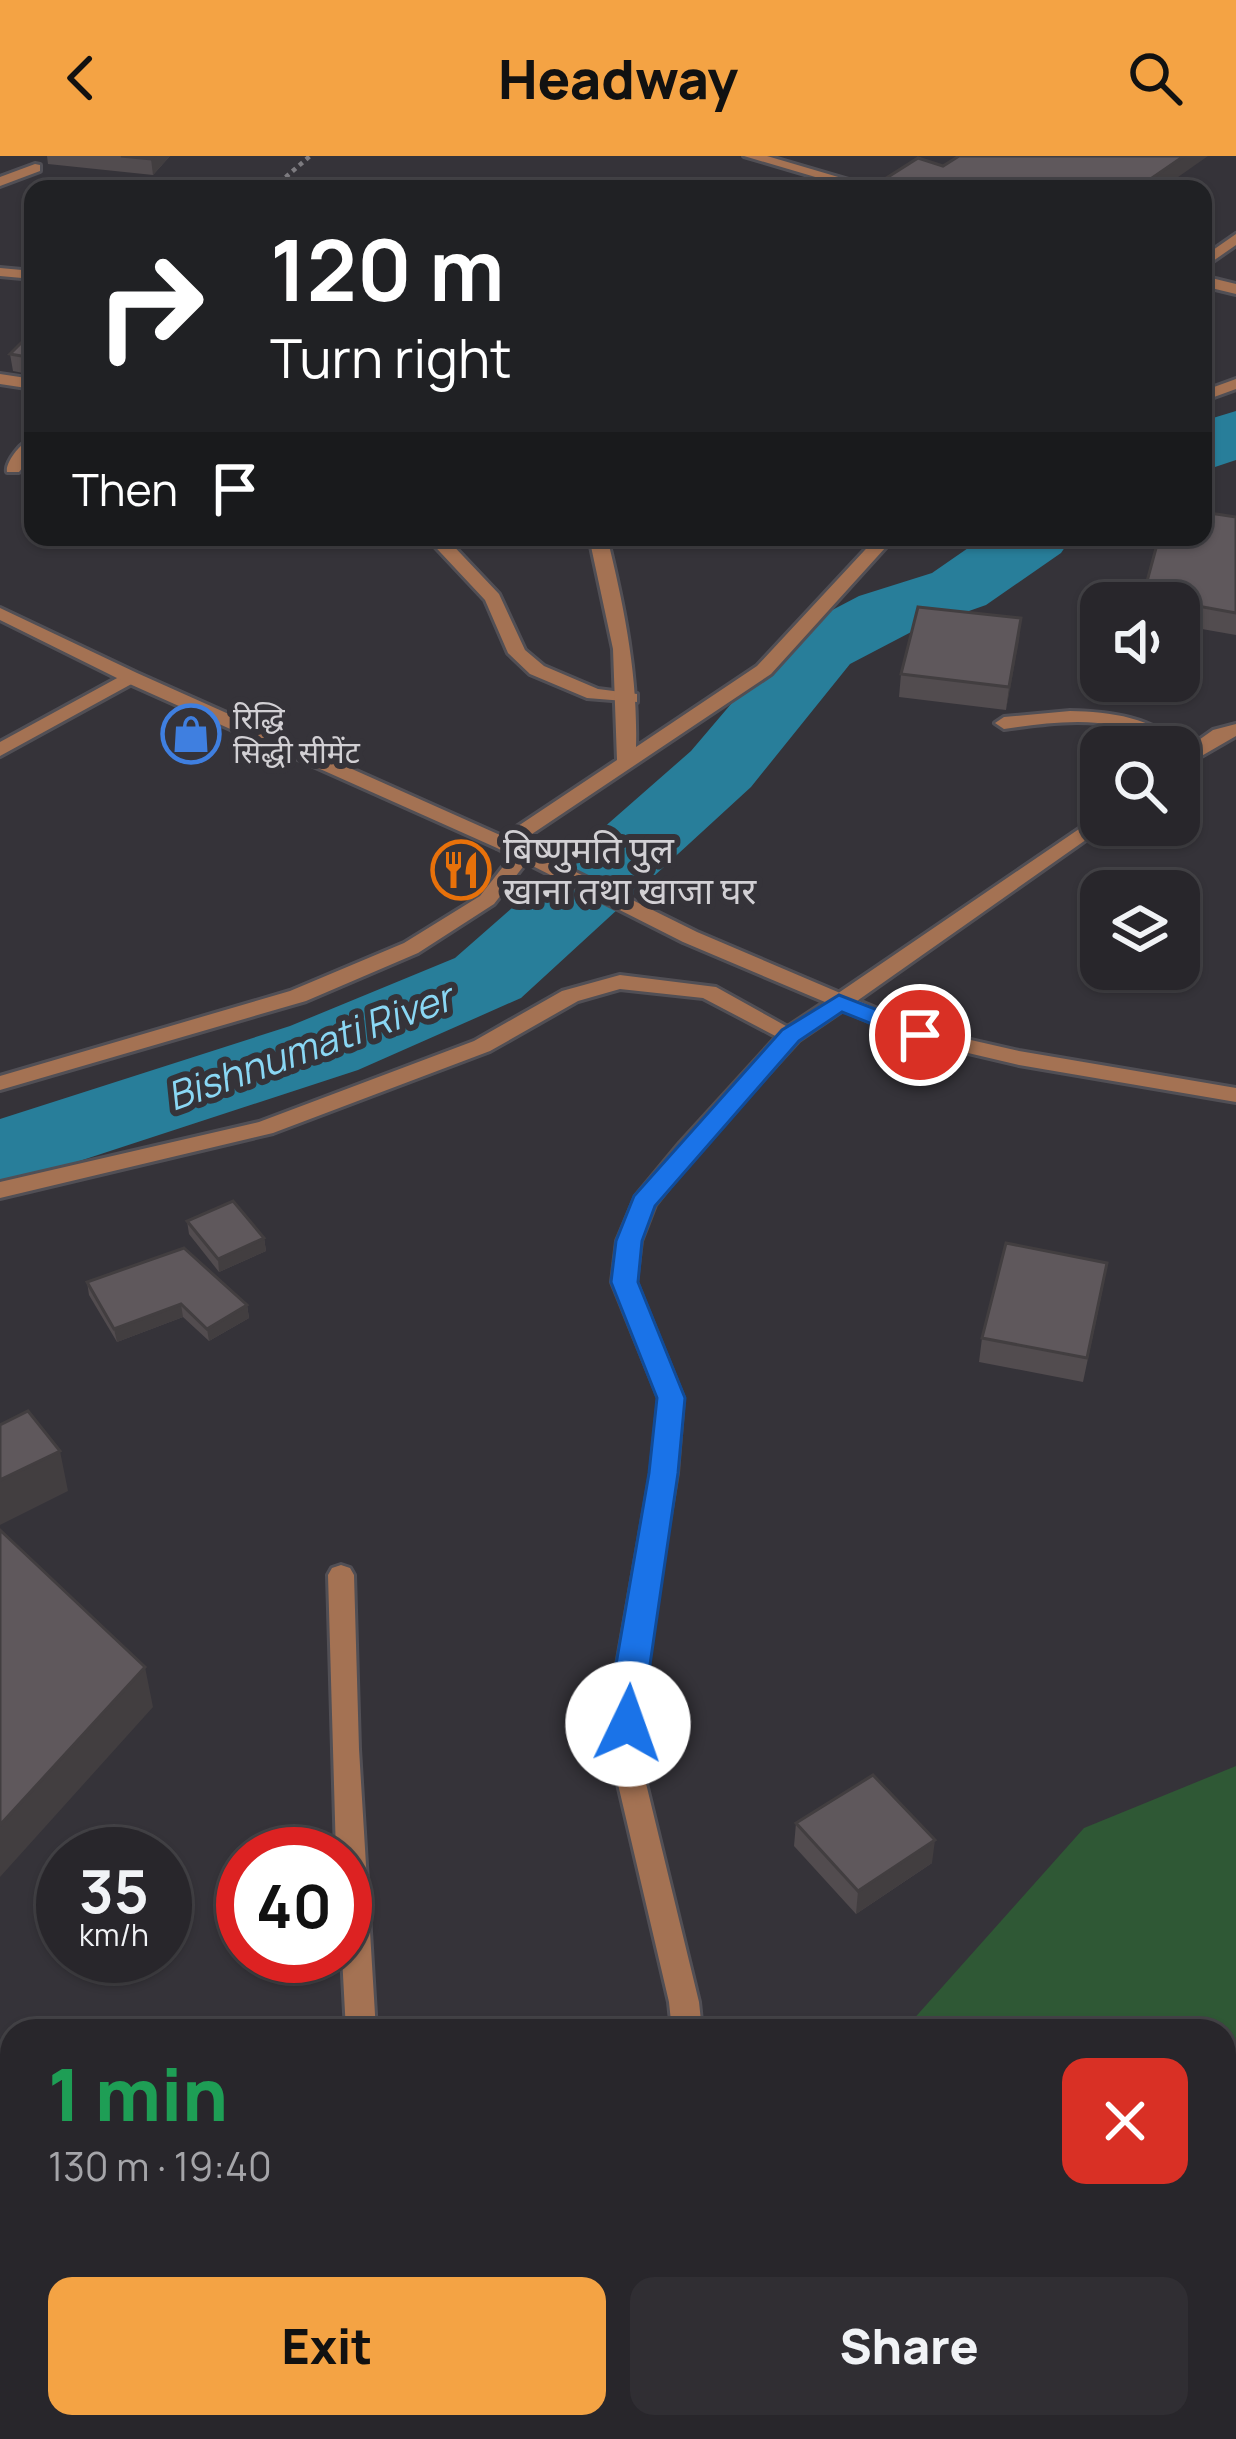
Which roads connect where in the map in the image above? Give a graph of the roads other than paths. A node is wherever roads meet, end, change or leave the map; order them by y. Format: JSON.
{"nodes":[{"id":1,"x":751,"y":156,"type":"edge"},
{"id":2,"x":35,"y":168,"type":"dead end"},
{"id":3,"x":839,"y":180,"type":"edge"},
{"id":4,"x":0,"y":182,"type":"edge"},
{"id":5,"x":1236,"y":238,"type":"edge"},
{"id":6,"x":1212,"y":257,"type":"edge"},
{"id":7,"x":24,"y":454,"type":"edge"},
{"id":8,"x":13,"y":468,"type":"dead end"},
{"id":9,"x":444,"y":546,"type":"edge"},
{"id":10,"x":600,"y":546,"type":"edge"},
{"id":11,"x":878,"y":546,"type":"edge"},
{"id":12,"x":0,"y":613,"type":"edge"},
{"id":13,"x":130,"y":677,"type":"junction"},
{"id":14,"x":630,"y":698,"type":"junction"},
{"id":15,"x":1004,"y":723,"type":"dead end"},
{"id":16,"x":1138,"y":726,"type":"edge"},
{"id":17,"x":1236,"y":730,"type":"edge"},
{"id":18,"x":1200,"y":744,"type":"edge"},
{"id":19,"x":0,"y":750,"type":"edge"},
{"id":20,"x":626,"y":764,"type":"junction"},
{"id":21,"x":1080,"y":835,"type":"edge"},
{"id":22,"x":514,"y":849,"type":"junction"},
{"id":23,"x":839,"y":1003,"type":"junction"},
{"id":24,"x":790,"y":1035,"type":"junction"},
{"id":25,"x":0,"y":1083,"type":"edge"},
{"id":26,"x":1236,"y":1095,"type":"edge"},
{"id":27,"x":0,"y":1190,"type":"edge"},
{"id":28,"x":341,"y":1575,"type":"dead end"},
{"id":29,"x":360,"y":2019,"type":"edge"},
{"id":30,"x":685,"y":2019,"type":"edge"}],
"edges":[{"from":1,"to":3,"type":"street"},
{"from":2,"to":4,"type":"street"},
{"from":5,"to":6,"type":"street"},
{"from":7,"to":8,"type":"street"},
{"from":9,"to":14,"type":"street"},
{"from":10,"to":14,"type":"street"},
{"from":11,"to":20,"type":"street"},
{"from":12,"to":13,"type":"street"},
{"from":13,"to":19,"type":"street"},
{"from":13,"to":22,"type":"street"},
{"from":14,"to":20,"type":"street"},
{"from":15,"to":16,"type":"street"},
{"from":17,"to":18,"type":"street"},
{"from":20,"to":22,"type":"street"},
{"from":21,"to":23,"type":"street"},
{"from":22,"to":23,"type":"street"},
{"from":22,"to":25,"type":"street"},
{"from":23,"to":24,"type":"street"},
{"from":23,"to":26,"type":"street"},
{"from":24,"to":27,"type":"street"},
{"from":24,"to":30,"type":"street"},
{"from":28,"to":29,"type":"street"}]}
